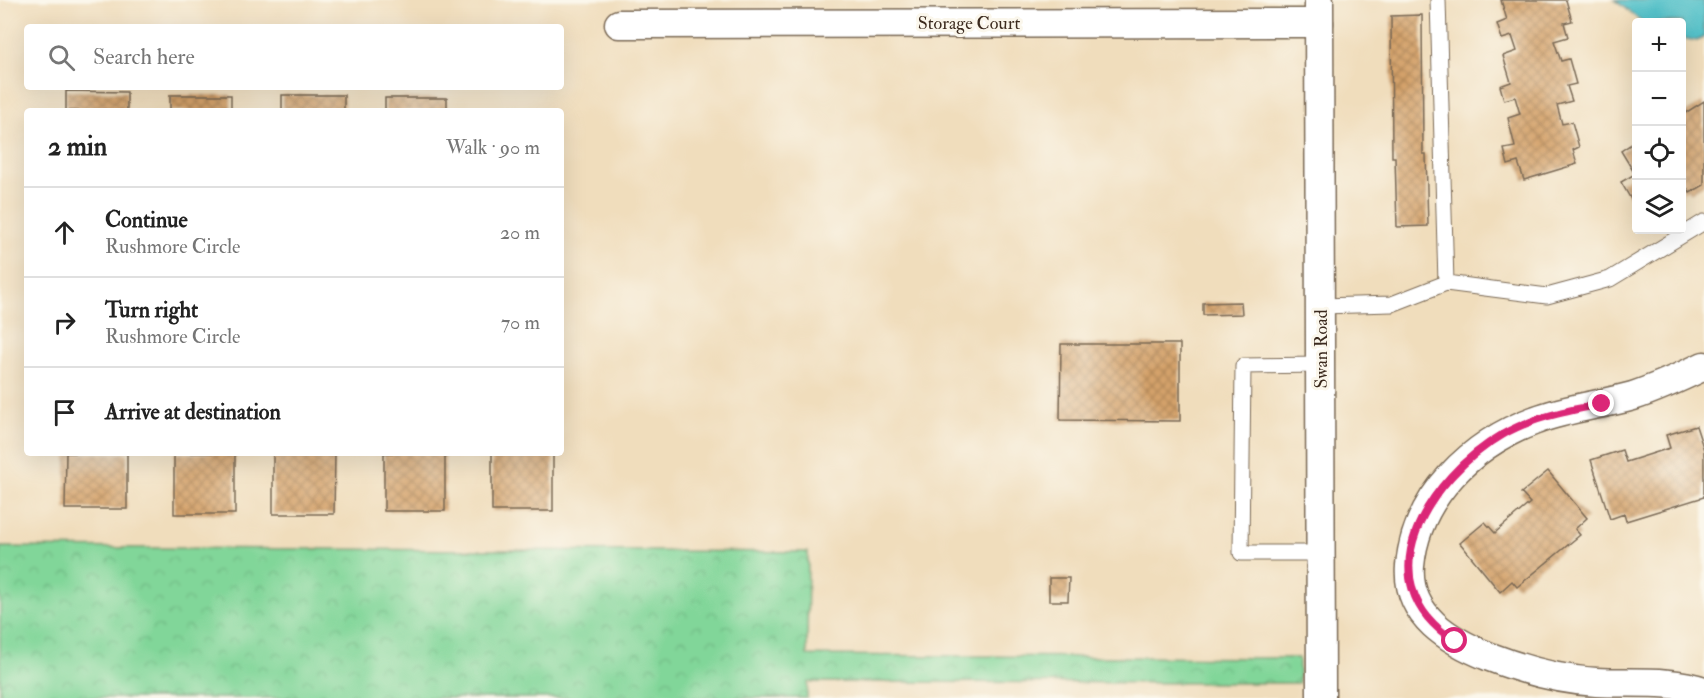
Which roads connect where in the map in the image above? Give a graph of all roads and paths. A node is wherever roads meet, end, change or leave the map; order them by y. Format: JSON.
{"nodes":[{"id":1,"x":1438,"y":0,"type":"edge"},
{"id":2,"x":1319,"y":12,"type":"edge"},
{"id":3,"x":619,"y":24,"type":"dead end"},
{"id":4,"x":1704,"y":222,"type":"edge"},
{"id":5,"x":1446,"y":283,"type":"junction"},
{"id":6,"x":1321,"y":306,"type":"junction"},
{"id":7,"x":1321,"y":365,"type":"junction"},
{"id":8,"x":1704,"y":366,"type":"edge"},
{"id":9,"x":1322,"y":553,"type":"junction"},
{"id":10,"x":1704,"y":691,"type":"edge"},
{"id":11,"x":1321,"y":698,"type":"edge"}],
"edges":[{"from":1,"to":5,"type":"lane"},
{"from":2,"to":3,"type":"street","name":"Storage Court"},
{"from":2,"to":6,"type":"street","name":"Swan Road"},
{"from":4,"to":5,"type":"lane"},
{"from":5,"to":6,"type":"lane"},
{"from":6,"to":7,"type":"street","name":"Swan Road"},
{"from":7,"to":9,"type":"street","name":"Swan Road"},
{"from":7,"to":9,"type":"lane"},
{"from":8,"to":10,"type":"street"},
{"from":9,"to":11,"type":"street","name":"Swan Road"}]}
